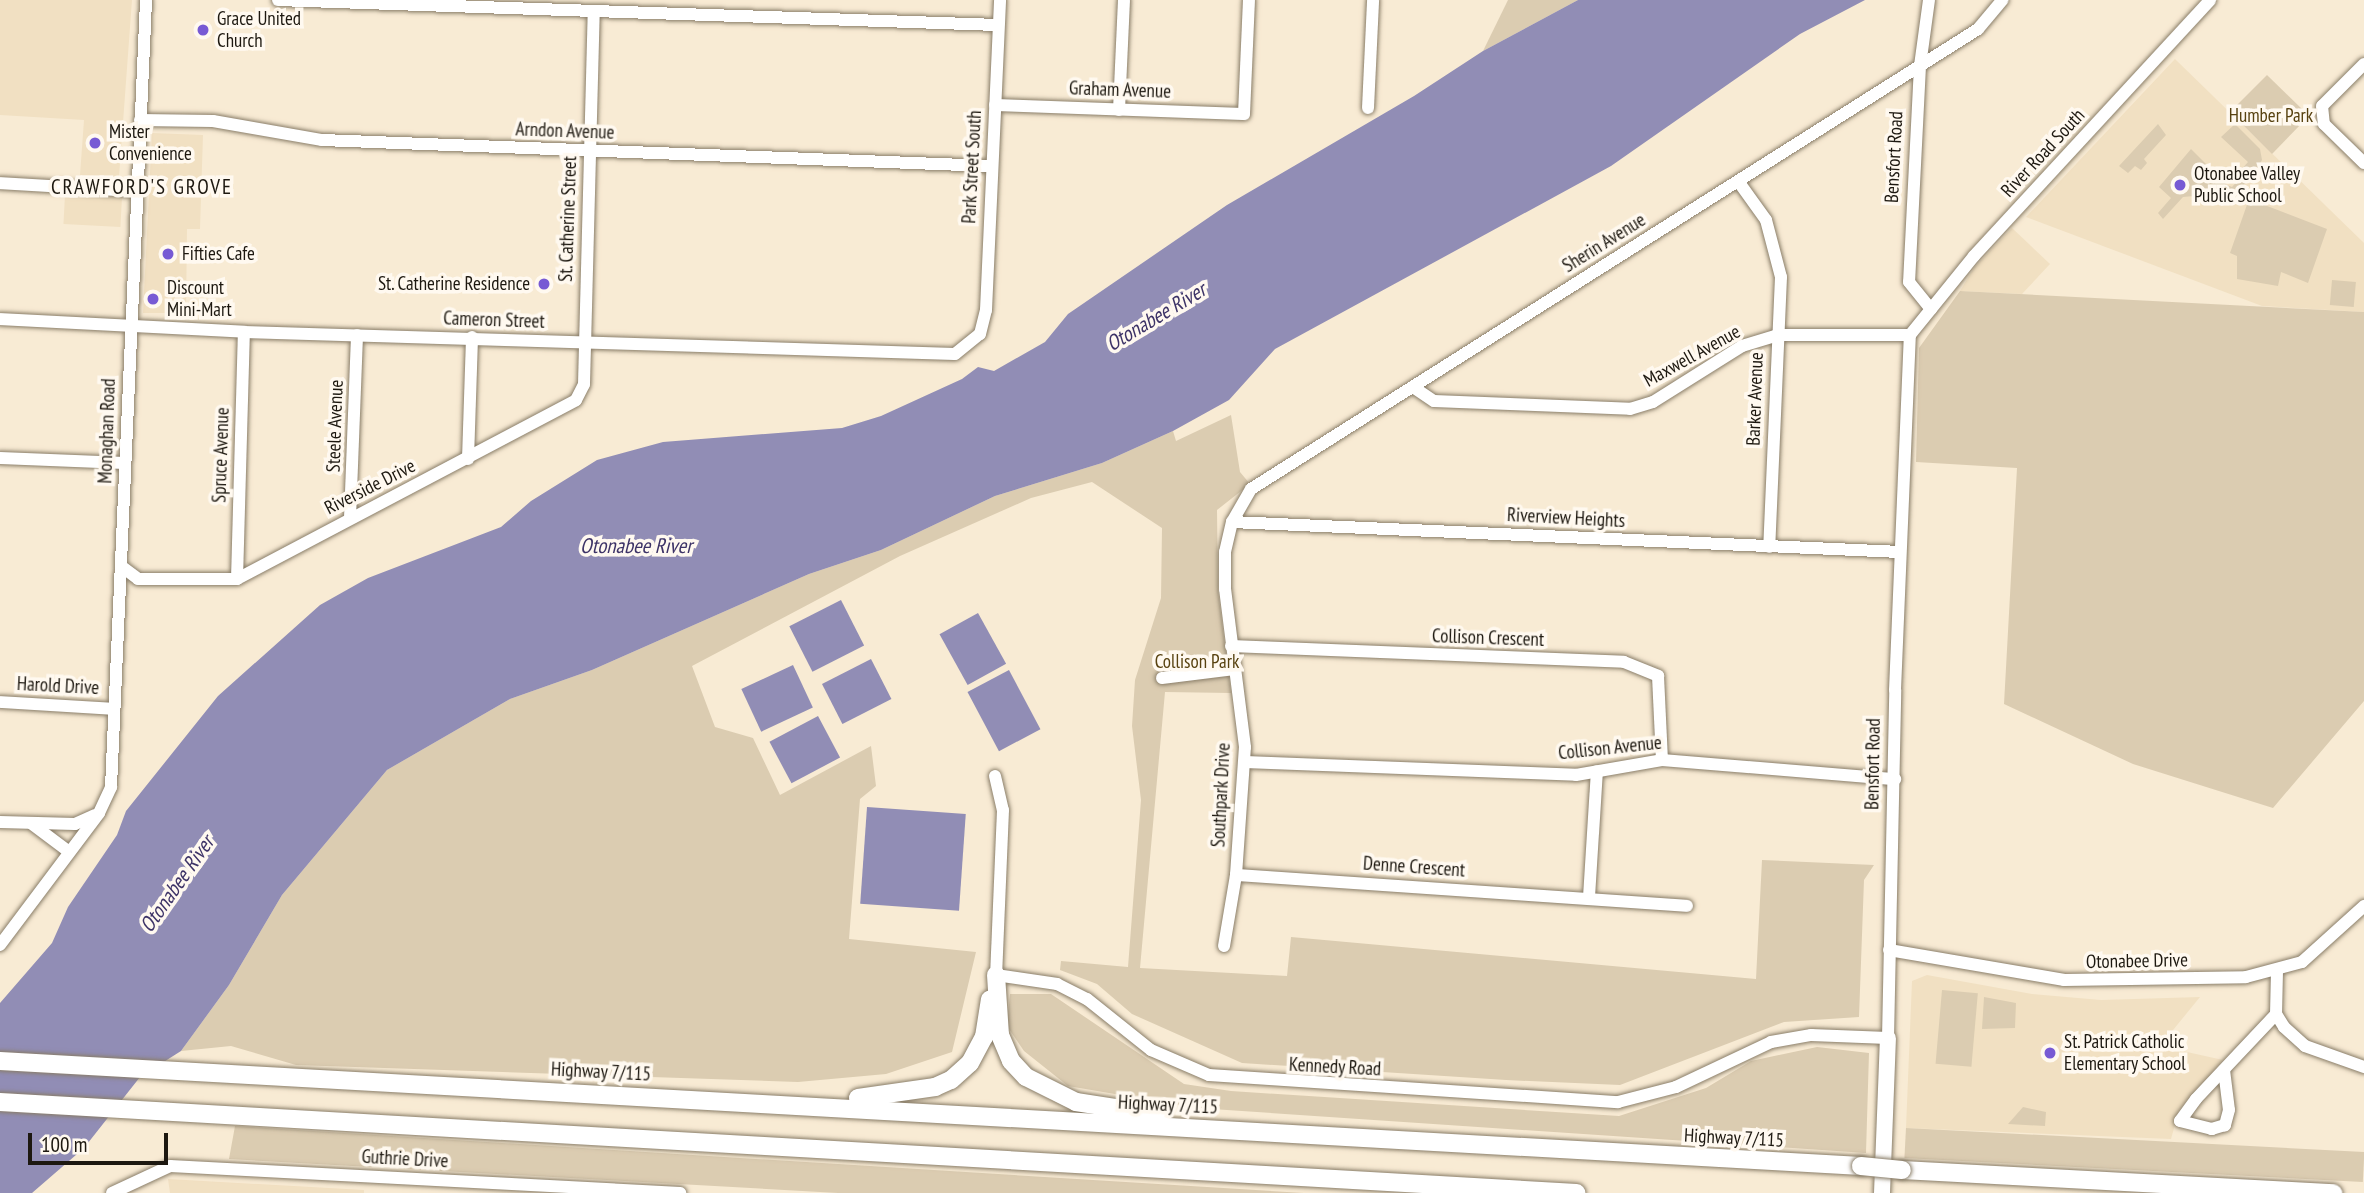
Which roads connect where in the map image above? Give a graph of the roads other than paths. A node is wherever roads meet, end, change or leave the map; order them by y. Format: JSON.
{"nodes":[{"id":1,"x":146,"y":0,"type":"edge"},
{"id":2,"x":278,"y":0,"type":"edge"},
{"id":3,"x":1000,"y":0,"type":"edge"},
{"id":4,"x":1124,"y":0,"type":"edge"},
{"id":5,"x":1249,"y":0,"type":"edge"},
{"id":6,"x":1373,"y":0,"type":"edge"},
{"id":7,"x":1929,"y":0,"type":"edge"},
{"id":8,"x":2002,"y":0,"type":"edge"},
{"id":9,"x":2210,"y":0,"type":"edge"},
{"id":10,"x":571,"y":6,"type":"edge"},
{"id":11,"x":594,"y":13,"type":"junction"},
{"id":12,"x":998,"y":25,"type":"junction"},
{"id":13,"x":2364,"y":64,"type":"edge"},
{"id":14,"x":1920,"y":66,"type":"junction"},
{"id":15,"x":995,"y":105,"type":"junction"},
{"id":16,"x":1368,"y":108,"type":"dead end"},
{"id":17,"x":1119,"y":110,"type":"junction"},
{"id":18,"x":140,"y":120,"type":"junction"},
{"id":19,"x":590,"y":151,"type":"junction"},
{"id":20,"x":2364,"y":163,"type":"edge"},
{"id":21,"x":991,"y":166,"type":"junction"},
{"id":22,"x":1738,"y":181,"type":"junction"},
{"id":23,"x":0,"y":183,"type":"edge"},
{"id":24,"x":136,"y":191,"type":"junction"},
{"id":25,"x":1931,"y":309,"type":"junction"},
{"id":26,"x":0,"y":319,"type":"edge"},
{"id":27,"x":130,"y":326,"type":"junction"},
{"id":28,"x":244,"y":332,"type":"junction"},
{"id":29,"x":357,"y":334,"type":"junction"},
{"id":30,"x":980,"y":334,"type":"joint"},
{"id":31,"x":1777,"y":335,"type":"junction"},
{"id":32,"x":1910,"y":335,"type":"junction"},
{"id":33,"x":472,"y":337,"type":"junction"},
{"id":34,"x":582,"y":343,"type":"junction"},
{"id":35,"x":1413,"y":387,"type":"junction"},
{"id":36,"x":0,"y":458,"type":"edge"},
{"id":37,"x":468,"y":459,"type":"junction"},
{"id":38,"x":125,"y":463,"type":"junction"},
{"id":39,"x":350,"y":518,"type":"junction"},
{"id":40,"x":1231,"y":522,"type":"junction"},
{"id":41,"x":1769,"y":547,"type":"junction"},
{"id":42,"x":1900,"y":552,"type":"junction"},
{"id":43,"x":121,"y":566,"type":"junction"},
{"id":44,"x":237,"y":579,"type":"junction"},
{"id":45,"x":1231,"y":646,"type":"junction"},
{"id":46,"x":1234,"y":669,"type":"junction"},
{"id":47,"x":1162,"y":678,"type":"dead end"},
{"id":48,"x":0,"y":702,"type":"edge"},
{"id":49,"x":114,"y":709,"type":"junction"},
{"id":50,"x":1662,"y":760,"type":"junction"},
{"id":51,"x":1245,"y":762,"type":"junction"},
{"id":52,"x":1597,"y":771,"type":"junction"},
{"id":53,"x":995,"y":776,"type":"dead end"},
{"id":54,"x":1895,"y":779,"type":"junction"},
{"id":55,"x":99,"y":813,"type":"junction"},
{"id":56,"x":0,"y":822,"type":"edge"},
{"id":57,"x":32,"y":824,"type":"junction"},
{"id":58,"x":68,"y":851,"type":"junction"},
{"id":59,"x":1236,"y":875,"type":"junction"},
{"id":60,"x":1589,"y":897,"type":"junction"},
{"id":61,"x":1687,"y":906,"type":"dead end"},
{"id":62,"x":2364,"y":906,"type":"edge"},
{"id":63,"x":0,"y":945,"type":"edge"},
{"id":64,"x":1224,"y":946,"type":"dead end"},
{"id":65,"x":1889,"y":950,"type":"junction"},
{"id":66,"x":2277,"y":971,"type":"junction"},
{"id":67,"x":996,"y":975,"type":"junction"},
{"id":68,"x":2276,"y":1014,"type":"junction"},
{"id":69,"x":1888,"y":1038,"type":"junction"},
{"id":70,"x":0,"y":1061,"type":"edge"},
{"id":71,"x":2364,"y":1067,"type":"edge"},
{"id":72,"x":2224,"y":1070,"type":"junction"},
{"id":73,"x":692,"y":1098,"type":"junction"},
{"id":74,"x":0,"y":1102,"type":"edge"},
{"id":75,"x":1331,"y":1135,"type":"junction"},
{"id":76,"x":1364,"y":1181,"type":"junction"},
{"id":77,"x":112,"y":1193,"type":"edge"},
{"id":78,"x":680,"y":1193,"type":"edge"},
{"id":79,"x":1410,"y":1193,"type":"edge"},
{"id":80,"x":1576,"y":1193,"type":"edge"},
{"id":81,"x":1882,"y":1193,"type":"edge"},
{"id":82,"x":2333,"y":1193,"type":"edge"}],
"edges":[{"from":1,"to":18,"type":"street","name":"Monaghan Road"},
{"from":2,"to":10,"type":"street"},
{"from":3,"to":12,"type":"street","name":"Park Street South"},
{"from":4,"to":17,"type":"street"},
{"from":5,"to":17,"type":"street","name":"Graham Avenue"},
{"from":6,"to":16,"type":"street"},
{"from":7,"to":14,"type":"street","name":"Bensfort Road"},
{"from":8,"to":14,"type":"street","name":"Sherin Avenue"},
{"from":9,"to":25,"type":"street","name":"River Road South"},
{"from":10,"to":11,"type":"street"},
{"from":11,"to":12,"type":"street"},
{"from":11,"to":19,"type":"street","name":"St. Catherine Street"},
{"from":12,"to":15,"type":"street","name":"Park Street South"},
{"from":13,"to":20,"type":"street"},
{"from":14,"to":22,"type":"street","name":"Sherin Avenue"},
{"from":14,"to":25,"type":"street","name":"Bensfort Road"},
{"from":15,"to":17,"type":"street","name":"Graham Avenue"},
{"from":15,"to":21,"type":"street","name":"Park Street South"},
{"from":18,"to":19,"type":"street","name":"Arndon Avenue"},
{"from":18,"to":24,"type":"street","name":"Monaghan Road"},
{"from":19,"to":21,"type":"street","name":"Arndon Avenue"},
{"from":19,"to":34,"type":"street","name":"St. Catherine Street"},
{"from":21,"to":30,"type":"street","name":"Park Street South"},
{"from":22,"to":31,"type":"street","name":"Barker Avenue"},
{"from":22,"to":35,"type":"street","name":"Sherin Avenue"},
{"from":23,"to":24,"type":"street"},
{"from":24,"to":27,"type":"street","name":"Monaghan Road"},
{"from":25,"to":32,"type":"street","name":"River Road South"},
{"from":26,"to":27,"type":"street","name":"Cameron Street"},
{"from":27,"to":28,"type":"street","name":"Cameron Street"},
{"from":27,"to":38,"type":"street","name":"Monaghan Road"},
{"from":28,"to":29,"type":"street","name":"Cameron Street"},
{"from":28,"to":44,"type":"street","name":"Spruce Avenue"},
{"from":29,"to":33,"type":"street","name":"Cameron Street"},
{"from":29,"to":39,"type":"street","name":"Steele Avenue"},
{"from":30,"to":34,"type":"street","name":"Cameron Street"},
{"from":31,"to":32,"type":"street","name":"Maxwell Avenue"},
{"from":31,"to":35,"type":"street","name":"Maxwell Avenue"},
{"from":31,"to":41,"type":"street","name":"Barker Avenue"},
{"from":32,"to":42,"type":"street","name":"Bensfort Road"},
{"from":33,"to":34,"type":"street","name":"Cameron Street"},
{"from":33,"to":37,"type":"street"},
{"from":34,"to":37,"type":"street","name":"Riverside Drive"},
{"from":35,"to":40,"type":"street","name":"Sherin Avenue"},
{"from":36,"to":38,"type":"street"},
{"from":37,"to":39,"type":"street","name":"Riverside Drive"},
{"from":38,"to":43,"type":"street","name":"Monaghan Road"},
{"from":39,"to":44,"type":"street","name":"Riverside Drive"},
{"from":40,"to":41,"type":"street","name":"Riverview Heights"},
{"from":40,"to":45,"type":"street","name":"Southpark Drive"},
{"from":41,"to":42,"type":"street","name":"Riverview Heights"},
{"from":42,"to":54,"type":"street","name":"Bensfort Road"},
{"from":43,"to":44,"type":"street","name":"Riverside Drive"},
{"from":43,"to":49,"type":"street","name":"Monaghan Road"},
{"from":45,"to":46,"type":"street","name":"Southpark Drive"},
{"from":45,"to":50,"type":"street","name":"Collison Crescent"},
{"from":46,"to":47,"type":"street"},
{"from":46,"to":51,"type":"street","name":"Southpark Drive"},
{"from":48,"to":49,"type":"street","name":"Harold Drive"},
{"from":49,"to":55,"type":"street","name":"Monaghan Road"},
{"from":50,"to":52,"type":"street","name":"Collison Avenue"},
{"from":50,"to":54,"type":"street","name":"Collison Avenue"},
{"from":51,"to":52,"type":"street","name":"Collison Avenue"},
{"from":51,"to":59,"type":"street","name":"Southpark Drive"},
{"from":52,"to":60,"type":"street"},
{"from":53,"to":67,"type":"street"},
{"from":54,"to":65,"type":"street","name":"Bensfort Road"},
{"from":55,"to":57,"type":"street"},
{"from":55,"to":58,"type":"street","name":"Monaghan Road"},
{"from":56,"to":57,"type":"street"},
{"from":57,"to":58,"type":"street"},
{"from":58,"to":63,"type":"street","name":"Monaghan Road"},
{"from":59,"to":60,"type":"street","name":"Denne Crescent"},
{"from":59,"to":64,"type":"street","name":"Southpark Drive"},
{"from":60,"to":61,"type":"street","name":"Denne Crescent"},
{"from":62,"to":66,"type":"street","name":"Otonabee Drive"},
{"from":65,"to":66,"type":"street","name":"Otonabee Drive"},
{"from":65,"to":69,"type":"street","name":"Bensfort Road"},
{"from":66,"to":68,"type":"street"},
{"from":67,"to":69,"type":"street","name":"Kennedy Road"},
{"from":67,"to":73,"type":"highway"},
{"from":67,"to":75,"type":"highway"},
{"from":68,"to":71,"type":"street"},
{"from":68,"to":72,"type":"street"},
{"from":69,"to":81,"type":"main road","name":"Bensfort Road"},
{"from":70,"to":73,"type":"highway","name":"Highway 7/115"},
{"from":72,"to":72,"type":"street"},
{"from":73,"to":75,"type":"highway","name":"Highway 7/115"},
{"from":74,"to":76,"type":"highway"},
{"from":75,"to":82,"type":"highway","name":"Highway 7/115","bridge":true},
{"from":76,"to":79,"type":"highway"},
{"from":76,"to":80,"type":"highway"},
{"from":77,"to":78,"type":"street","name":"Guthrie Drive"}]}
